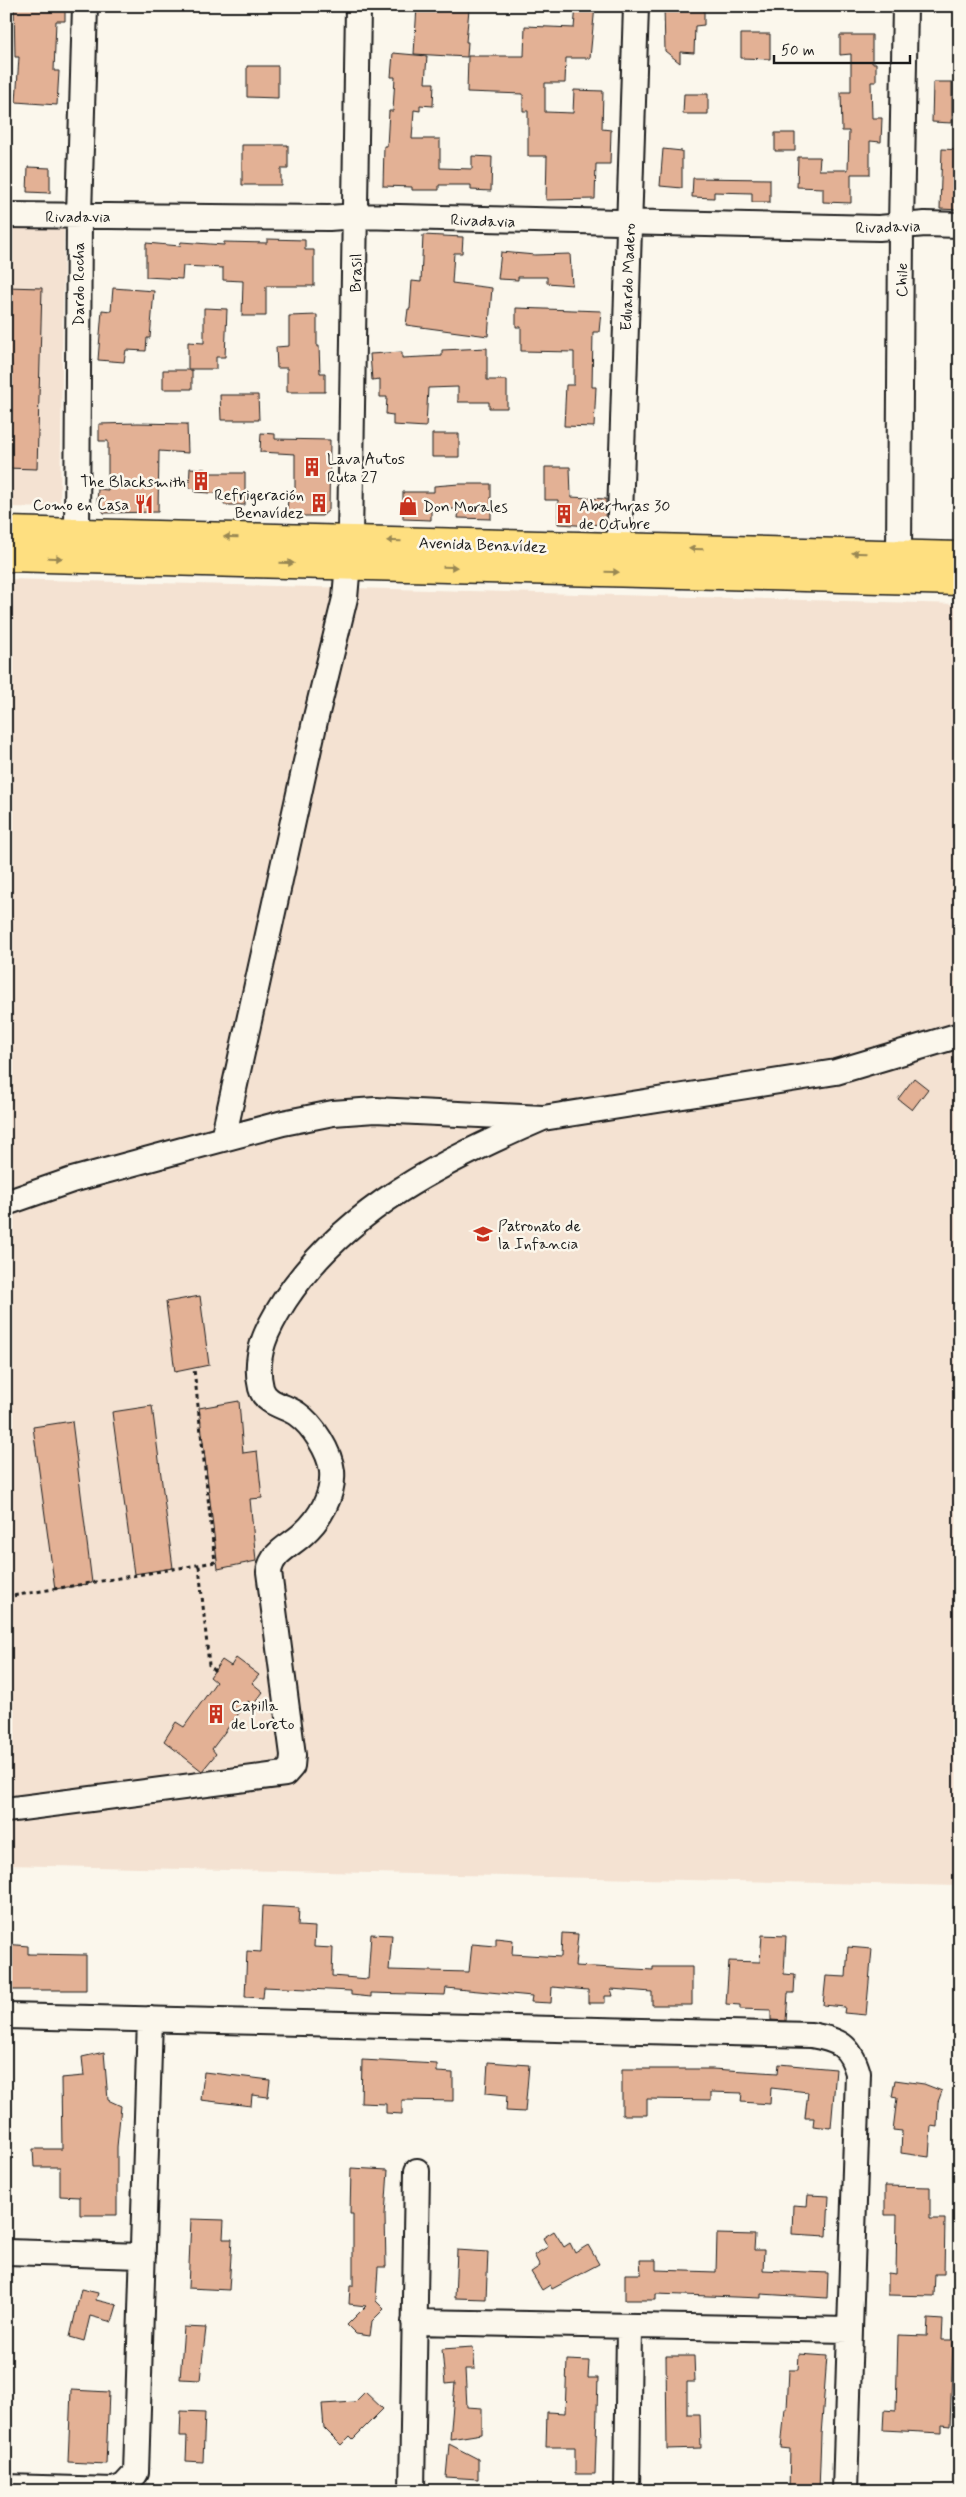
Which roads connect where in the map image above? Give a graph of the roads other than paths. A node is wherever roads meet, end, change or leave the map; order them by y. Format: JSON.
{"nodes":[{"id":1,"x":85,"y":6,"type":"edge"},
{"id":2,"x":358,"y":6,"type":"edge"},
{"id":3,"x":636,"y":6,"type":"edge"},
{"id":4,"x":905,"y":6,"type":"edge"},
{"id":5,"x":6,"y":215,"type":"edge"},
{"id":6,"x":79,"y":215,"type":"junction"},
{"id":7,"x":356,"y":216,"type":"junction"},
{"id":8,"x":629,"y":224,"type":"junction"},
{"id":9,"x":960,"y":225,"type":"edge"},
{"id":10,"x":901,"y":227,"type":"junction"},
{"id":11,"x":6,"y":531,"type":"edge"},
{"id":12,"x":77,"y":532,"type":"junction"},
{"id":13,"x":619,"y":548,"type":"junction"},
{"id":14,"x":349,"y":552,"type":"junction"},
{"id":15,"x":899,"y":554,"type":"junction"},
{"id":16,"x":960,"y":556,"type":"edge"},
{"id":17,"x":6,"y":557,"type":"edge"},
{"id":18,"x":960,"y":581,"type":"edge"},
{"id":19,"x":960,"y":1035,"type":"edge"},
{"id":20,"x":544,"y":1118,"type":"junction"},
{"id":21,"x":223,"y":1139,"type":"junction"},
{"id":22,"x":6,"y":1203,"type":"edge"},
{"id":23,"x":6,"y":1810,"type":"edge"},
{"id":24,"x":6,"y":2016,"type":"edge"},
{"id":25,"x":150,"y":2019,"type":"junction"},
{"id":26,"x":417,"y":2171,"type":"dead end"},
{"id":27,"x":6,"y":2252,"type":"edge"},
{"id":28,"x":143,"y":2256,"type":"junction"},
{"id":29,"x":414,"y":2322,"type":"junction"},
{"id":30,"x":629,"y":2326,"type":"junction"},
{"id":31,"x":849,"y":2330,"type":"junction"},
{"id":32,"x":6,"y":2487,"type":"edge"},
{"id":33,"x":412,"y":2491,"type":"edge"},
{"id":34,"x":627,"y":2491,"type":"edge"},
{"id":35,"x":845,"y":2491,"type":"edge"}],
"edges":[{"from":1,"to":6,"type":"street","name":"Dardo Rocha"},
{"from":2,"to":7,"type":"street","name":"Brasil"},
{"from":3,"to":8,"type":"street","name":"Eduardo Madero"},
{"from":4,"to":10,"type":"street","name":"Chile"},
{"from":5,"to":6,"type":"street","name":"Rivadavia"},
{"from":6,"to":7,"type":"street","name":"Rivadavia"},
{"from":6,"to":12,"type":"street","name":"Dardo Rocha"},
{"from":7,"to":8,"type":"street","name":"Rivadavia"},
{"from":7,"to":14,"type":"street","name":"Brasil"},
{"from":8,"to":10,"type":"street","name":"Rivadavia"},
{"from":8,"to":13,"type":"street","name":"Eduardo Madero"},
{"from":9,"to":10,"type":"street","name":"Rivadavia"},
{"from":10,"to":15,"type":"street","name":"Chile"},
{"from":11,"to":12,"type":"main road","name":"Avenida Benavídez"},
{"from":14,"to":12,"type":"main road","name":"Avenida Benavídez","one_way":true},
{"from":13,"to":14,"type":"main road","name":"Avenida Benavídez","one_way":true},
{"from":15,"to":13,"type":"main road","name":"Avenida Benavídez","one_way":true},
{"from":17,"to":14,"type":"main road","name":"Avenida Benavídez","one_way":true},
{"from":14,"to":18,"type":"main road","name":"Avenida Benavídez","one_way":true},
{"from":14,"to":21,"type":"street","name":"Brasil"},
{"from":15,"to":16,"type":"main road","name":"Avenida Benavídez"},
{"from":19,"to":20,"type":"street"},
{"from":20,"to":21,"type":"street"},
{"from":20,"to":23,"type":"street"},
{"from":21,"to":22,"type":"street"},
{"from":24,"to":25,"type":"street"},
{"from":25,"to":28,"type":"street"},
{"from":25,"to":31,"type":"street"},
{"from":26,"to":29,"type":"street"},
{"from":27,"to":28,"type":"street"},
{"from":28,"to":32,"type":"street"},
{"from":29,"to":30,"type":"street"},
{"from":29,"to":33,"type":"street"},
{"from":30,"to":31,"type":"street"},
{"from":30,"to":34,"type":"street"},
{"from":31,"to":35,"type":"street"}]}
